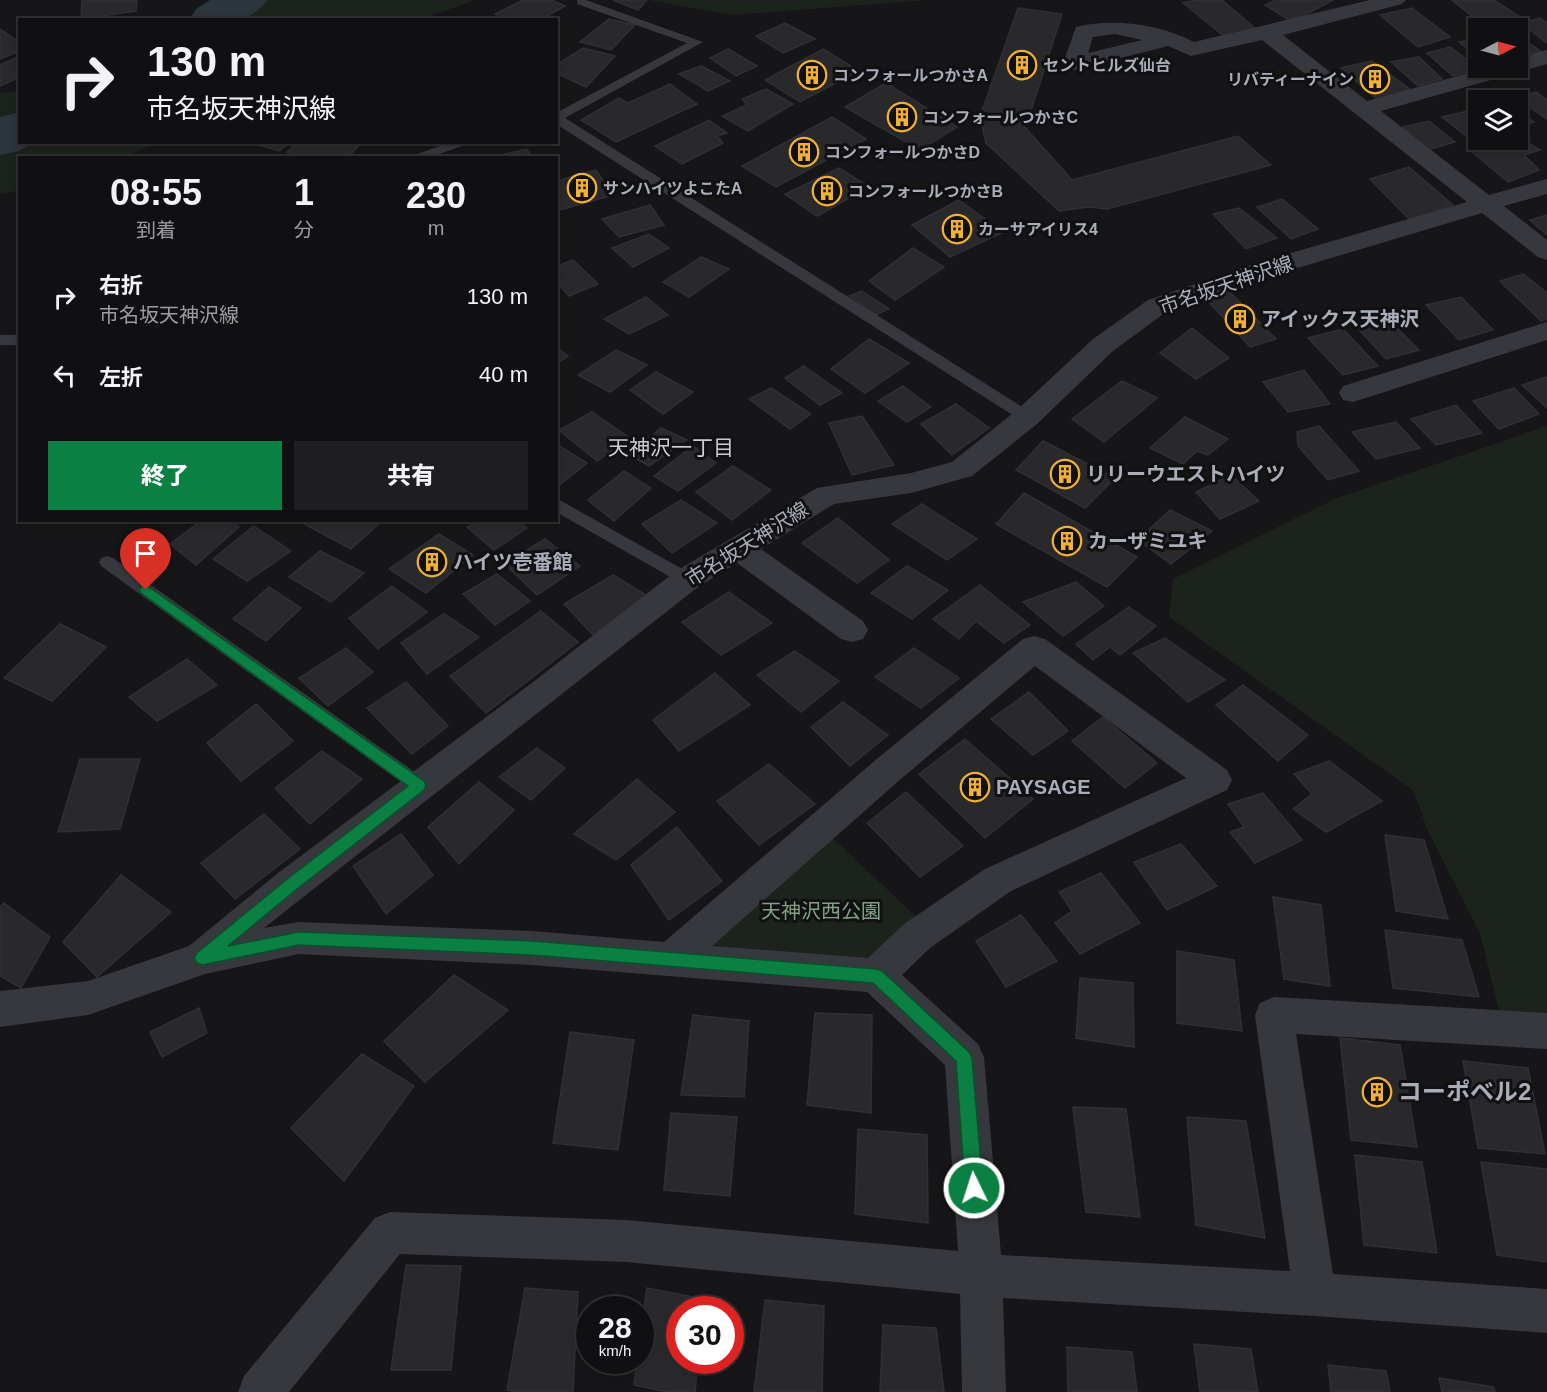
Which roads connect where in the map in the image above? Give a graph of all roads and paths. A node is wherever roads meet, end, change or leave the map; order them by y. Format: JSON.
{"nodes":[{"id":1,"x":1395,"y":0,"type":"edge"},
{"id":2,"x":581,"y":2,"type":"dead end"},
{"id":3,"x":1266,"y":33,"type":"junction"},
{"id":4,"x":1171,"y":39,"type":"dead end"},
{"id":5,"x":1547,"y":57,"type":"edge"},
{"id":6,"x":1528,"y":62,"type":"edge"},
{"id":7,"x":1474,"y":78,"type":"edge"},
{"id":8,"x":1363,"y":109,"type":"junction"},
{"id":9,"x":558,"y":117,"type":"edge"},
{"id":10,"x":558,"y":119,"type":"edge"},
{"id":11,"x":459,"y":144,"type":"edge"},
{"id":12,"x":419,"y":156,"type":"edge"},
{"id":13,"x":1547,"y":186,"type":"edge"},
{"id":14,"x":1487,"y":206,"type":"junction"},
{"id":15,"x":1547,"y":252,"type":"edge"},
{"id":16,"x":1547,"y":331,"type":"edge"},
{"id":17,"x":0,"y":340,"type":"edge"},
{"id":18,"x":18,"y":340,"type":"edge"},
{"id":19,"x":1353,"y":393,"type":"dead end"},
{"id":20,"x":1027,"y":417,"type":"junction"},
{"id":21,"x":558,"y":505,"type":"edge"},
{"id":22,"x":738,"y":548,"type":"junction"},
{"id":23,"x":106,"y":562,"type":"dead end"},
{"id":24,"x":687,"y":579,"type":"junction"},
{"id":25,"x":852,"y":630,"type":"dead end"},
{"id":26,"x":419,"y":785,"type":"junction"},
{"id":27,"x":202,"y":958,"type":"junction"},
{"id":28,"x":671,"y":959,"type":"junction"},
{"id":29,"x":876,"y":976,"type":"junction"},
{"id":30,"x":0,"y":1009,"type":"edge"},
{"id":31,"x":1547,"y":1031,"type":"edge"},
{"id":32,"x":981,"y":1275,"type":"junction"},
{"id":33,"x":1315,"y":1294,"type":"junction"},
{"id":34,"x":1547,"y":1311,"type":"edge"},
{"id":35,"x":260,"y":1392,"type":"edge"},
{"id":36,"x":984,"y":1392,"type":"edge"}],
"edges":[{"from":1,"to":3,"type":"street"},
{"from":2,"to":9,"type":"lane"},
{"from":3,"to":4,"type":"street"},
{"from":3,"to":8,"type":"street"},
{"from":5,"to":6,"type":"street"},
{"from":7,"to":8,"type":"street"},
{"from":8,"to":14,"type":"street"},
{"from":10,"to":20,"type":"lane"},
{"from":11,"to":12,"type":"lane"},
{"from":13,"to":14,"type":"street","name":"市名坂天神沢線"},
{"from":14,"to":15,"type":"street"},
{"from":14,"to":20,"type":"street","name":"市名坂天神沢線"},
{"from":16,"to":19,"type":"street"},
{"from":17,"to":18,"type":"lane"},
{"from":20,"to":22,"type":"street","name":"市名坂天神沢線"},
{"from":21,"to":24,"type":"lane"},
{"from":22,"to":24,"type":"street","name":"市名坂天神沢線"},
{"from":22,"to":25,"type":"street"},
{"from":23,"to":26,"type":"lane"},
{"from":24,"to":26,"type":"street","name":"市名坂天神沢線"},
{"from":26,"to":27,"type":"street","name":"市名坂天神沢線"},
{"from":27,"to":28,"type":"street"},
{"from":27,"to":30,"type":"street","name":"市名坂天神沢線"},
{"from":28,"to":29,"type":"street"},
{"from":28,"to":29,"type":"street"},
{"from":29,"to":32,"type":"street"},
{"from":31,"to":33,"type":"street"},
{"from":32,"to":33,"type":"street"},
{"from":32,"to":35,"type":"street"},
{"from":32,"to":36,"type":"street"},
{"from":33,"to":34,"type":"street"}]}
